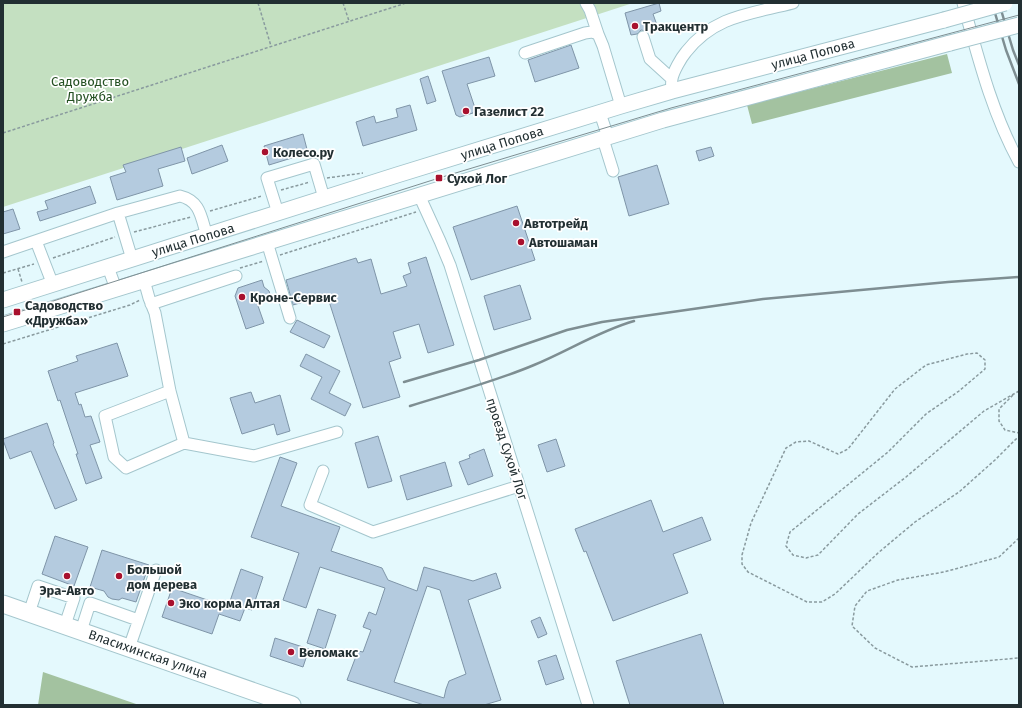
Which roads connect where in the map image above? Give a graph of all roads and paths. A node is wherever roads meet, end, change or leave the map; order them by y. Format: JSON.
{"nodes":[{"id":1,"x":258,"y":3,"type":"edge"},
{"id":2,"x":343,"y":3,"type":"edge"},
{"id":3,"x":406,"y":3,"type":"edge"},
{"id":4,"x":586,"y":3,"type":"edge"},
{"id":5,"x":963,"y":3,"type":"edge"},
{"id":6,"x":1005,"y":3,"type":"edge"},
{"id":7,"x":787,"y":4,"type":"edge"},
{"id":8,"x":349,"y":21,"type":"junction"},
{"id":9,"x":1019,"y":25,"type":"edge"},
{"id":10,"x":598,"y":34,"type":"junction"},
{"id":11,"x":643,"y":37,"type":"dead end"},
{"id":12,"x":272,"y":46,"type":"junction"},
{"id":13,"x":525,"y":53,"type":"dead end"},
{"id":14,"x":672,"y":85,"type":"junction"},
{"id":15,"x":622,"y":106,"type":"junction"},
{"id":16,"x":600,"y":113,"type":"junction"},
{"id":17,"x":3,"y":133,"type":"edge"},
{"id":18,"x":605,"y":138,"type":"junction"},
{"id":19,"x":1019,"y":162,"type":"edge"},
{"id":20,"x":613,"y":171,"type":"dead end"},
{"id":21,"x":369,"y":172,"type":"dead end"},
{"id":22,"x":318,"y":179,"type":"junction"},
{"id":23,"x":272,"y":193,"type":"junction"},
{"id":24,"x":419,"y":195,"type":"junction"},
{"id":25,"x":324,"y":198,"type":"junction"},
{"id":26,"x":118,"y":213,"type":"junction"},
{"id":27,"x":278,"y":213,"type":"junction"},
{"id":28,"x":200,"y":214,"type":"junction"},
{"id":29,"x":125,"y":234,"type":"junction"},
{"id":30,"x":207,"y":236,"type":"junction"},
{"id":31,"x":36,"y":241,"type":"junction"},
{"id":32,"x":267,"y":242,"type":"junction"},
{"id":33,"x":3,"y":252,"type":"edge"},
{"id":34,"x":132,"y":259,"type":"junction"},
{"id":35,"x":44,"y":261,"type":"junction"},
{"id":36,"x":108,"y":267,"type":"junction"},
{"id":37,"x":18,"y":269,"type":"junction"},
{"id":38,"x":3,"y":273,"type":"edge"},
{"id":39,"x":236,"y":276,"type":"dead end"},
{"id":40,"x":144,"y":280,"type":"junction"},
{"id":41,"x":23,"y":284,"type":"dead end"},
{"id":42,"x":53,"y":285,"type":"junction"},
{"id":43,"x":116,"y":289,"type":"junction"},
{"id":44,"x":3,"y":300,"type":"edge"},
{"id":45,"x":151,"y":304,"type":"junction"},
{"id":46,"x":290,"y":318,"type":"dead end"},
{"id":47,"x":3,"y":324,"type":"edge"},
{"id":48,"x":36,"y":329,"type":"dead end"},
{"id":49,"x":38,"y":333,"type":"dead end"},
{"id":50,"x":170,"y":391,"type":"junction"},
{"id":51,"x":1019,"y":391,"type":"edge"},
{"id":52,"x":1016,"y":392,"type":"junction"},
{"id":53,"x":337,"y":432,"type":"dead end"},
{"id":54,"x":1019,"y":433,"type":"edge"},
{"id":55,"x":1019,"y":438,"type":"edge"},
{"id":56,"x":184,"y":443,"type":"junction"},
{"id":57,"x":323,"y":471,"type":"dead end"},
{"id":58,"x":519,"y":486,"type":"junction"},
{"id":59,"x":1019,"y":538,"type":"edge"},
{"id":60,"x":156,"y":570,"type":"dead end"},
{"id":61,"x":3,"y":604,"type":"edge"},
{"id":62,"x":30,"y":613,"type":"junction"},
{"id":63,"x":138,"y":620,"type":"junction"},
{"id":64,"x":73,"y":628,"type":"junction"},
{"id":65,"x":129,"y":648,"type":"junction"},
{"id":66,"x":1019,"y":658,"type":"edge"},
{"id":67,"x":290,"y":705,"type":"edge"},
{"id":68,"x":588,"y":705,"type":"edge"}],
"edges":[{"from":1,"to":12,"type":"path"},
{"from":2,"to":8,"type":"path"},
{"from":3,"to":8,"type":"path"},
{"from":4,"to":10,"type":"street"},
{"from":5,"to":19,"type":"street"},
{"from":6,"to":14,"type":"main road","name":"улица Попова","bridge":true},
{"from":7,"to":14,"type":"street"},
{"from":8,"to":12,"type":"path"},
{"from":9,"to":18,"type":"main road","name":"улица Попова","bridge":true},
{"from":10,"to":13,"type":"street"},
{"from":10,"to":15,"type":"street"},
{"from":11,"to":14,"type":"street"},
{"from":12,"to":17,"type":"path"},
{"from":14,"to":15,"type":"main road","name":"улица Попова"},
{"from":15,"to":16,"type":"main road","name":"улица Попова"},
{"from":16,"to":18,"type":"street"},
{"from":16,"to":25,"type":"main road","name":"улица Попова"},
{"from":18,"to":20,"type":"street"},
{"from":18,"to":24,"type":"main road","name":"улица Попова"},
{"from":21,"to":22,"type":"path"},
{"from":22,"to":23,"type":"path"},
{"from":22,"to":23,"type":"street"},
{"from":22,"to":25,"type":"street"},
{"from":23,"to":27,"type":"street"},
{"from":23,"to":28,"type":"path"},
{"from":24,"to":32,"type":"main road","name":"улица Попова"},
{"from":24,"to":58,"type":"street","name":"проезд Сухой Лог"},
{"from":25,"to":27,"type":"main road","name":"улица Попова"},
{"from":26,"to":28,"type":"street"},
{"from":26,"to":29,"type":"street"},
{"from":26,"to":31,"type":"street"},
{"from":27,"to":30,"type":"main road","name":"улица Попова"},
{"from":28,"to":29,"type":"path"},
{"from":28,"to":30,"type":"street"},
{"from":29,"to":34,"type":"street"},
{"from":29,"to":35,"type":"path"},
{"from":30,"to":34,"type":"main road","name":"улица Попова"},
{"from":31,"to":33,"type":"street"},
{"from":31,"to":35,"type":"street"},
{"from":32,"to":40,"type":"main road","name":"улица Попова"},
{"from":32,"to":46,"type":"street"},
{"from":34,"to":36,"type":"main road","name":"улица Попова"},
{"from":35,"to":37,"type":"path"},
{"from":35,"to":42,"type":"street"},
{"from":36,"to":42,"type":"main road","name":"улица Попова"},
{"from":36,"to":43,"type":"street"},
{"from":37,"to":38,"type":"path"},
{"from":37,"to":41,"type":"path"},
{"from":39,"to":45,"type":"street"},
{"from":40,"to":43,"type":"main road","name":"улица Попова"},
{"from":40,"to":45,"type":"street"},
{"from":42,"to":44,"type":"main road","name":"улица Попова"},
{"from":43,"to":47,"type":"main road","name":"улица Попова"},
{"from":45,"to":50,"type":"street"},
{"from":48,"to":49,"type":"path"},
{"from":50,"to":56,"type":"street"},
{"from":50,"to":56,"type":"street"},
{"from":51,"to":52,"type":"path"},
{"from":52,"to":54,"type":"path"},
{"from":52,"to":55,"type":"path"},
{"from":53,"to":56,"type":"street"},
{"from":57,"to":58,"type":"street"},
{"from":58,"to":68,"type":"street","name":"проезд Сухой Лог"},
{"from":59,"to":66,"type":"path"},
{"from":60,"to":63,"type":"street"},
{"from":61,"to":62,"type":"highway","name":"Власихинская улица"},
{"from":62,"to":64,"type":"highway","name":"Власихинская улица"},
{"from":62,"to":64,"type":"street"},
{"from":63,"to":64,"type":"street"},
{"from":63,"to":65,"type":"street"},
{"from":64,"to":65,"type":"highway","name":"Власихинская улица"},
{"from":65,"to":67,"type":"highway","name":"Власихинская улица"}]}
